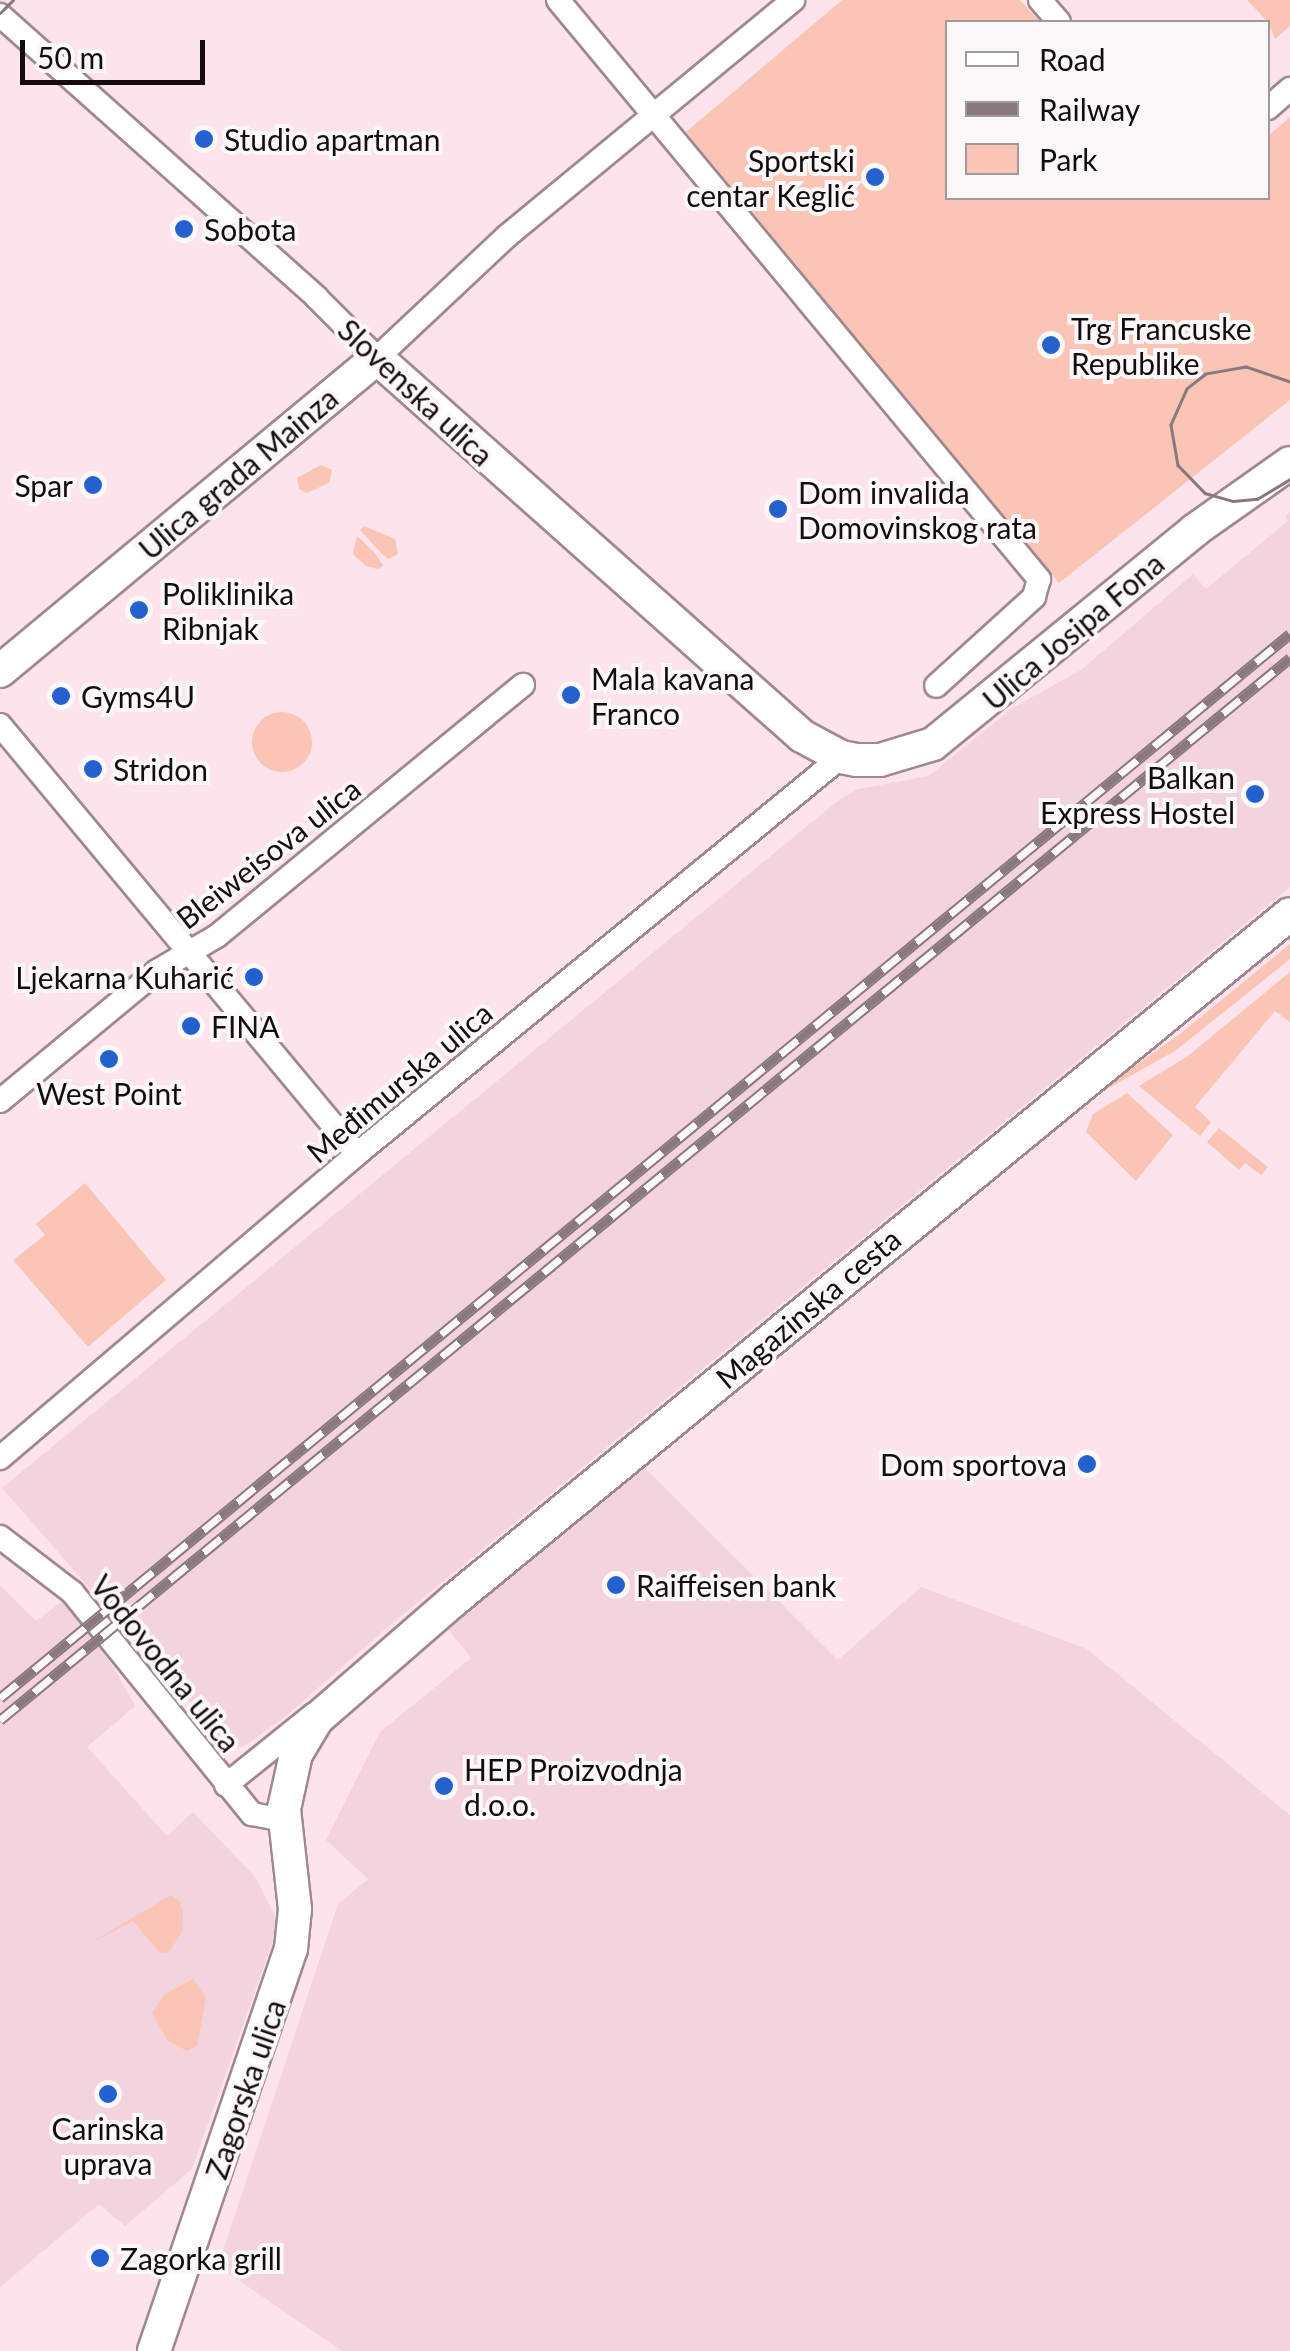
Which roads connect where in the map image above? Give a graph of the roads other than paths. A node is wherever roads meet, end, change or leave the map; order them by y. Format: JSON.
{"nodes":[{"id":1,"x":558,"y":0,"type":"edge"},
{"id":2,"x":793,"y":0,"type":"edge"},
{"id":3,"x":1040,"y":0,"type":"edge"},
{"id":4,"x":0,"y":14,"type":"edge"},
{"id":5,"x":1057,"y":20,"type":"edge"},
{"id":6,"x":1290,"y":89,"type":"edge"},
{"id":7,"x":1270,"y":106,"type":"edge"},
{"id":8,"x":653,"y":115,"type":"junction"},
{"id":9,"x":376,"y":358,"type":"junction"},
{"id":10,"x":1290,"y":463,"type":"edge"},
{"id":11,"x":0,"y":671,"type":"edge"},
{"id":12,"x":523,"y":685,"type":"dead end"},
{"id":13,"x":936,"y":686,"type":"dead end"},
{"id":14,"x":0,"y":724,"type":"edge"},
{"id":15,"x":841,"y":757,"type":"junction"},
{"id":16,"x":1290,"y":914,"type":"edge"},
{"id":17,"x":190,"y":953,"type":"junction"},
{"id":18,"x":0,"y":1101,"type":"edge"},
{"id":19,"x":356,"y":1154,"type":"junction"},
{"id":20,"x":0,"y":1458,"type":"edge"},
{"id":21,"x":0,"y":1537,"type":"edge"},
{"id":22,"x":328,"y":1706,"type":"junction"},
{"id":23,"x":226,"y":1785,"type":"junction"},
{"id":24,"x":284,"y":1820,"type":"junction"},
{"id":25,"x":154,"y":2351,"type":"edge"}],
"edges":[{"from":1,"to":8,"type":"street"},
{"from":2,"to":8,"type":"street"},
{"from":3,"to":5,"type":"street"},
{"from":4,"to":9,"type":"street","name":"Slovenska ulica"},
{"from":6,"to":7,"type":"street"},
{"from":8,"to":9,"type":"street","name":"Ulica grada Mainza"},
{"from":8,"to":13,"type":"street"},
{"from":9,"to":11,"type":"street","name":"Ulica grada Mainza"},
{"from":9,"to":15,"type":"street","name":"Slovenska ulica"},
{"from":10,"to":15,"type":"street","name":"Ulica Josipa Fona"},
{"from":12,"to":17,"type":"street","name":"Bleiweisova ulica"},
{"from":14,"to":17,"type":"street"},
{"from":15,"to":19,"type":"street","name":"Međimurska ulica"},
{"from":16,"to":22,"type":"street","name":"Magazinska cesta"},
{"from":17,"to":18,"type":"street","name":"Bleiweisova ulica"},
{"from":17,"to":19,"type":"street"},
{"from":19,"to":20,"type":"street","name":"Međimurska ulica"},
{"from":21,"to":23,"type":"street","name":"Vodovodna ulica"},
{"from":22,"to":23,"type":"street","name":"Magazinska cesta"},
{"from":22,"to":24,"type":"street","name":"Magazinska cesta"},
{"from":23,"to":24,"type":"street","name":"Vodovodna ulica"},
{"from":24,"to":25,"type":"street","name":"Zagorska ulica"}]}
